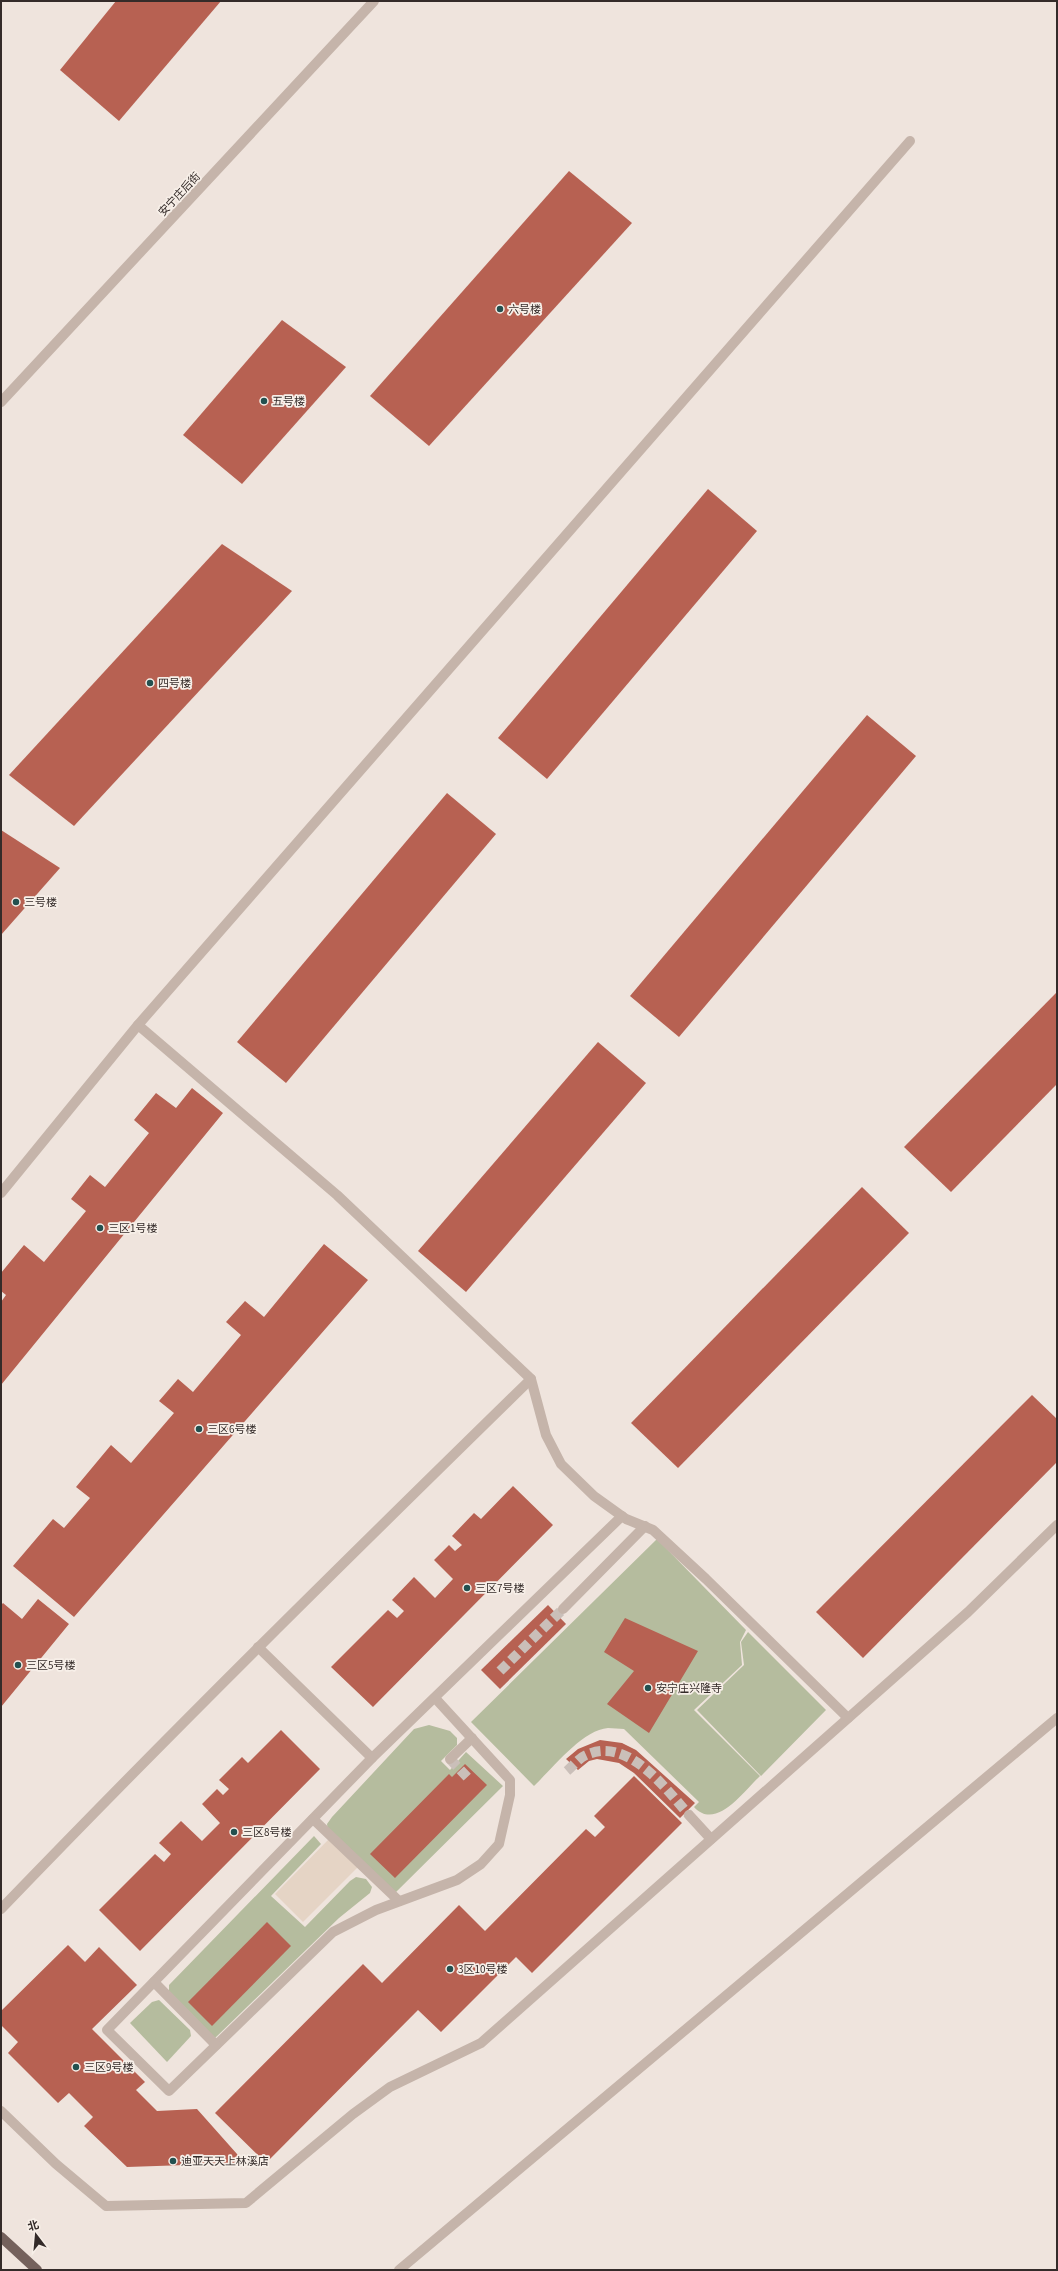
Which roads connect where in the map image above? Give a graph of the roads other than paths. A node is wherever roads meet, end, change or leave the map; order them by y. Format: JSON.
{"nodes":[{"id":1,"x":374,"y":1,"type":"edge"},
{"id":2,"x":910,"y":141,"type":"dead end"},
{"id":3,"x":1,"y":402,"type":"edge"},
{"id":4,"x":138,"y":1025,"type":"junction"},
{"id":5,"x":1,"y":1193,"type":"edge"},
{"id":6,"x":531,"y":1379,"type":"junction"},
{"id":7,"x":622,"y":1516,"type":"junction"},
{"id":8,"x":1057,"y":1524,"type":"edge"},
{"id":9,"x":645,"y":1526,"type":"junction"},
{"id":10,"x":563,"y":1609,"type":"tunnel mouth"},
{"id":11,"x":258,"y":1648,"type":"junction"},
{"id":12,"x":435,"y":1698,"type":"junction"},
{"id":13,"x":848,"y":1718,"type":"junction"},
{"id":14,"x":1057,"y":1718,"type":"edge"},
{"id":15,"x":472,"y":1738,"type":"junction"},
{"id":16,"x":372,"y":1758,"type":"junction"},
{"id":17,"x":450,"y":1759,"type":"dead end"},
{"id":18,"x":689,"y":1815,"type":"tunnel mouth"},
{"id":19,"x":313,"y":1819,"type":"junction"},
{"id":20,"x":711,"y":1839,"type":"junction"},
{"id":21,"x":399,"y":1901,"type":"junction"},
{"id":22,"x":1,"y":1910,"type":"edge"},
{"id":23,"x":154,"y":1982,"type":"junction"},
{"id":24,"x":216,"y":2045,"type":"junction"},
{"id":25,"x":1,"y":2112,"type":"edge"},
{"id":26,"x":1,"y":2237,"type":"edge"},
{"id":27,"x":37,"y":2270,"type":"edge"},
{"id":28,"x":399,"y":2270,"type":"edge"}],
"edges":[{"from":1,"to":3,"type":"street","name":"安宁庄后街"},
{"from":2,"to":4,"type":"street"},
{"from":4,"to":5,"type":"street"},
{"from":4,"to":6,"type":"street"},
{"from":6,"to":7,"type":"street"},
{"from":6,"to":11,"type":"street"},
{"from":7,"to":9,"type":"street"},
{"from":7,"to":12,"type":"street"},
{"from":8,"to":13,"type":"street"},
{"from":9,"to":10,"type":"street"},
{"from":9,"to":13,"type":"street"},
{"from":11,"to":16,"type":"street"},
{"from":11,"to":22,"type":"street"},
{"from":12,"to":15,"type":"street"},
{"from":12,"to":16,"type":"street"},
{"from":13,"to":20,"type":"street"},
{"from":14,"to":28,"type":"street"},
{"from":15,"to":17,"type":"street"},
{"from":15,"to":21,"type":"street"},
{"from":16,"to":19,"type":"street"},
{"from":18,"to":20,"type":"street"},
{"from":19,"to":21,"type":"street"},
{"from":19,"to":23,"type":"street"},
{"from":20,"to":25,"type":"street"},
{"from":21,"to":24,"type":"street"},
{"from":23,"to":24,"type":"street"},
{"from":23,"to":24,"type":"street"},
{"from":26,"to":27,"type":"main road"}]}
